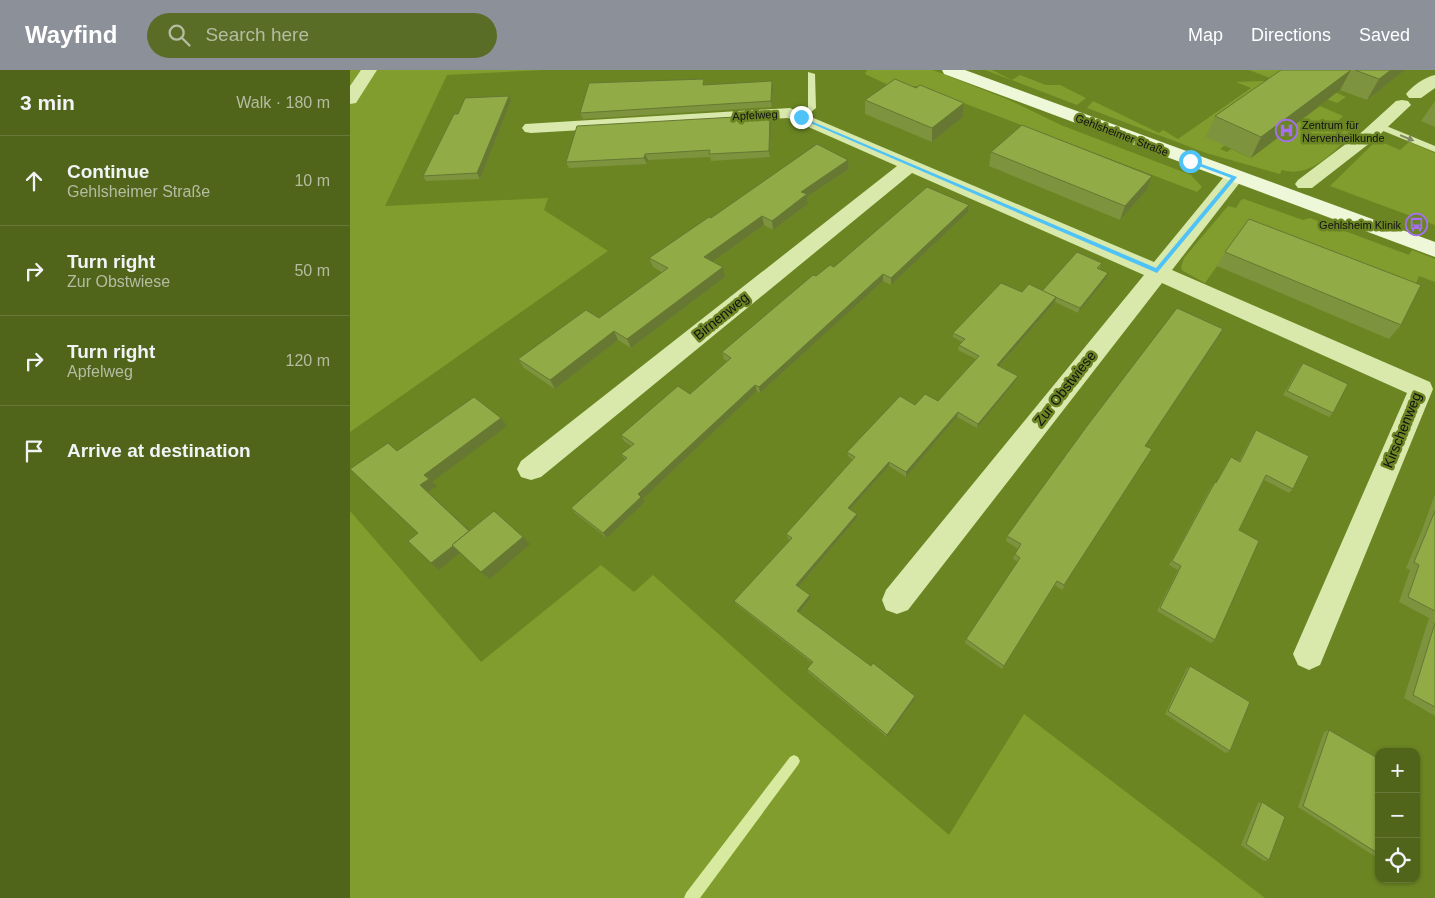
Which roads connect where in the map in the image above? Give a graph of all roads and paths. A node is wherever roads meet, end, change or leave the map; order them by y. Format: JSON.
{"nodes":[{"id":1,"x":369,"y":70,"type":"edge"},
{"id":2,"x":950,"y":70,"type":"edge"},
{"id":3,"x":811,"y":74,"type":"dead end"},
{"id":4,"x":1435,"y":80,"type":"edge"},
{"id":5,"x":350,"y":100,"type":"edge"},
{"id":6,"x":801,"y":117,"type":"junction"},
{"id":7,"x":1379,"y":126,"type":"junction"},
{"id":8,"x":531,"y":128,"type":"dead end"},
{"id":9,"x":1435,"y":149,"type":"edge"},
{"id":10,"x":911,"y":164,"type":"junction"},
{"id":11,"x":1234,"y":177,"type":"junction"},
{"id":12,"x":1305,"y":184,"type":"dead end"},
{"id":13,"x":1435,"y":250,"type":"edge"},
{"id":14,"x":1157,"y":271,"type":"junction"},
{"id":15,"x":531,"y":469,"type":"dead end"},
{"id":16,"x":897,"y":600,"type":"dead end"},
{"id":17,"x":1309,"y":654,"type":"dead end"}],
"edges":[{"from":1,"to":5,"type":"street"},
{"from":2,"to":11,"type":"street","name":"Gehlsheimer Straße"},
{"from":3,"to":6,"type":"lane"},
{"from":4,"to":7,"type":"street"},
{"from":6,"to":8,"type":"street","name":"Apfelweg"},
{"from":6,"to":10,"type":"street","name":"Apfelweg"},
{"from":7,"to":9,"type":"lane","one_way":true},
{"from":7,"to":12,"type":"street"},
{"from":10,"to":14,"type":"street","name":"Apfelweg"},
{"from":10,"to":15,"type":"street","name":"Birnenweg"},
{"from":11,"to":13,"type":"street","name":"Gehlsheimer Straße"},
{"from":11,"to":14,"type":"street","name":"Zur Obstwiese"},
{"from":14,"to":16,"type":"street","name":"Zur Obstwiese"},
{"from":14,"to":17,"type":"street","name":"Kirschenweg"}]}
